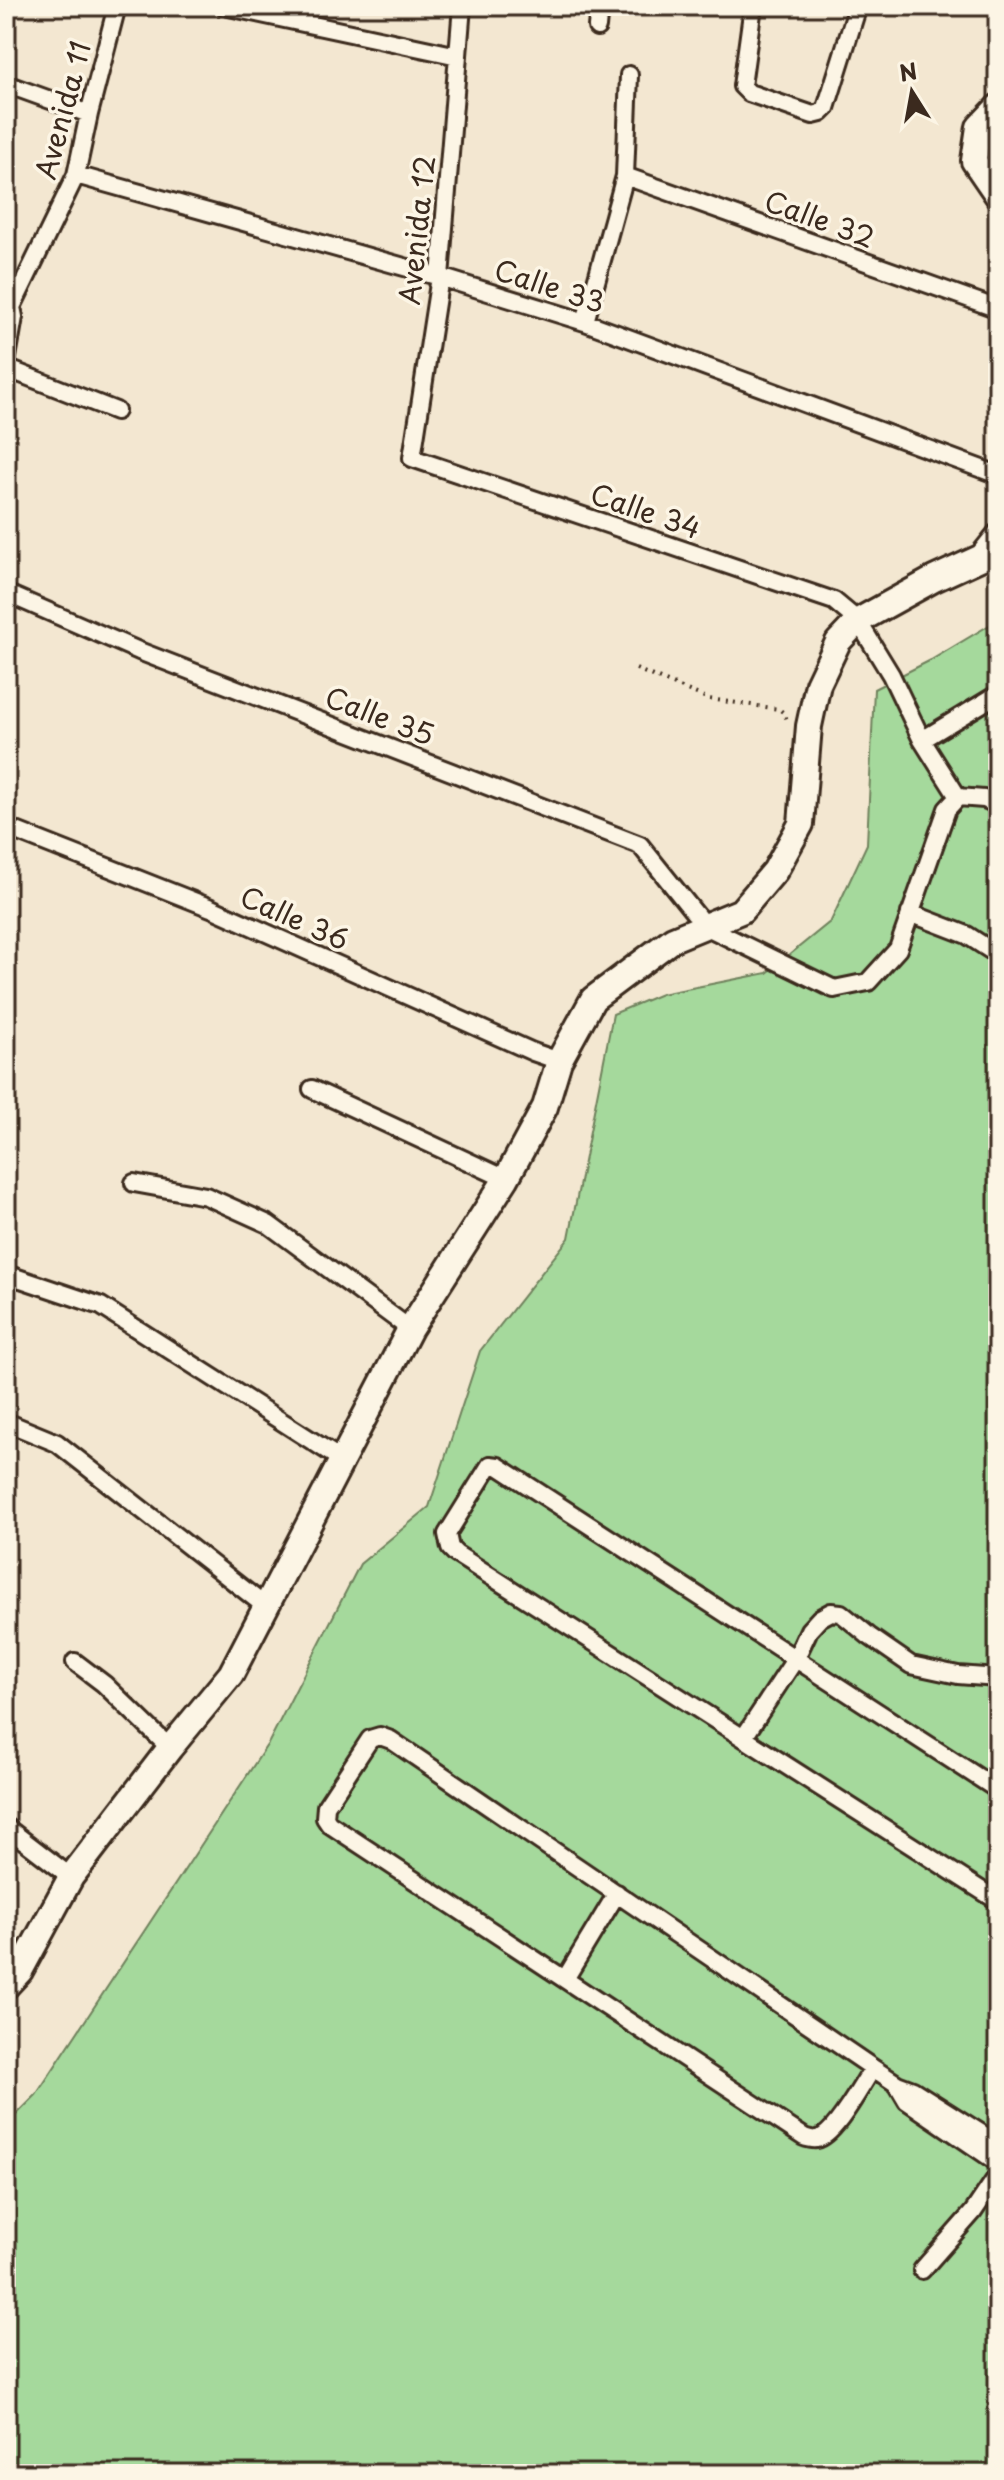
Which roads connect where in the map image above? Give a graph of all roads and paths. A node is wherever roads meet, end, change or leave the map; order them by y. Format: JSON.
{"nodes":[{"id":1,"x":117,"y":6,"type":"edge"},
{"id":2,"x":224,"y":6,"type":"edge"},
{"id":3,"x":462,"y":6,"type":"edge"},
{"id":4,"x":599,"y":6,"type":"edge"},
{"id":5,"x":753,"y":6,"type":"edge"},
{"id":6,"x":858,"y":6,"type":"edge"},
{"id":7,"x":597,"y":27,"type":"dead end"},
{"id":8,"x":458,"y":56,"type":"junction"},
{"id":9,"x":629,"y":75,"type":"dead end"},
{"id":10,"x":6,"y":84,"type":"edge"},
{"id":11,"x":998,"y":107,"type":"edge"},
{"id":12,"x":89,"y":114,"type":"junction"},
{"id":13,"x":76,"y":175,"type":"junction"},
{"id":14,"x":625,"y":176,"type":"junction"},
{"id":15,"x":998,"y":196,"type":"edge"},
{"id":16,"x":440,"y":277,"type":"junction"},
{"id":17,"x":9,"y":307,"type":"edge"},
{"id":18,"x":998,"y":309,"type":"edge"},
{"id":19,"x":585,"y":322,"type":"junction"},
{"id":20,"x":6,"y":366,"type":"edge"},
{"id":21,"x":116,"y":411,"type":"dead end"},
{"id":22,"x":412,"y":458,"type":"joint"},
{"id":23,"x":998,"y":475,"type":"edge"},
{"id":24,"x":998,"y":537,"type":"edge"},
{"id":25,"x":6,"y":593,"type":"edge"},
{"id":26,"x":858,"y":621,"type":"junction"},
{"id":27,"x":636,"y":669,"type":"dead end"},
{"id":28,"x":998,"y":694,"type":"edge"},
{"id":29,"x":788,"y":722,"type":"dead end"},
{"id":30,"x":922,"y":740,"type":"junction"},
{"id":31,"x":958,"y":797,"type":"junction"},
{"id":32,"x":998,"y":805,"type":"edge"},
{"id":33,"x":6,"y":827,"type":"edge"},
{"id":34,"x":910,"y":913,"type":"junction"},
{"id":35,"x":705,"y":926,"type":"junction"},
{"id":36,"x":998,"y":955,"type":"edge"},
{"id":37,"x":559,"y":1061,"type":"junction"},
{"id":38,"x":312,"y":1089,"type":"dead end"},
{"id":39,"x":506,"y":1179,"type":"junction"},
{"id":40,"x":134,"y":1183,"type":"dead end"},
{"id":41,"x":6,"y":1274,"type":"edge"},
{"id":42,"x":410,"y":1329,"type":"junction"},
{"id":43,"x":6,"y":1422,"type":"edge"},
{"id":44,"x":342,"y":1460,"type":"junction"},
{"id":45,"x":265,"y":1606,"type":"junction"},
{"id":46,"x":796,"y":1658,"type":"junction"},
{"id":47,"x":75,"y":1662,"type":"dead end"},
{"id":48,"x":998,"y":1678,"type":"edge"},
{"id":49,"x":744,"y":1737,"type":"junction"},
{"id":50,"x":170,"y":1748,"type":"junction"},
{"id":51,"x":998,"y":1790,"type":"edge"},
{"id":52,"x":6,"y":1827,"type":"edge"},
{"id":53,"x":71,"y":1877,"type":"junction"},
{"id":54,"x":617,"y":1893,"type":"junction"},
{"id":55,"x":998,"y":1901,"type":"edge"},
{"id":56,"x":565,"y":1979,"type":"junction"},
{"id":57,"x":6,"y":1986,"type":"edge"},
{"id":58,"x":873,"y":2068,"type":"junction"},
{"id":59,"x":897,"y":2084,"type":"junction"},
{"id":60,"x":998,"y":2144,"type":"edge"},
{"id":61,"x":998,"y":2163,"type":"edge"},
{"id":62,"x":998,"y":2175,"type":"edge"},
{"id":63,"x":922,"y":2270,"type":"dead end"}],
"edges":[{"from":1,"to":12,"type":"street","name":"Avenida 11"},
{"from":2,"to":8,"type":"street"},
{"from":3,"to":8,"type":"street","name":"Avenida 12"},
{"from":4,"to":7,"type":"street"},
{"from":5,"to":6,"type":"street"},
{"from":8,"to":16,"type":"street","name":"Avenida 12"},
{"from":9,"to":14,"type":"street"},
{"from":10,"to":12,"type":"street"},
{"from":11,"to":15,"type":"street"},
{"from":12,"to":13,"type":"street","name":"Avenida 11"},
{"from":13,"to":16,"type":"street","name":"Calle 33"},
{"from":13,"to":17,"type":"street","name":"Avenida 11"},
{"from":14,"to":18,"type":"street","name":"Calle 32"},
{"from":14,"to":19,"type":"street"},
{"from":16,"to":19,"type":"street","name":"Calle 33"},
{"from":16,"to":22,"type":"street","name":"Avenida 12"},
{"from":17,"to":20,"type":"street"},
{"from":19,"to":23,"type":"street","name":"Calle 33"},
{"from":20,"to":21,"type":"street"},
{"from":22,"to":26,"type":"street","name":"Calle 34"},
{"from":24,"to":26,"type":"street"},
{"from":25,"to":35,"type":"street","name":"Calle 35"},
{"from":26,"to":30,"type":"street"},
{"from":26,"to":35,"type":"street"},
{"from":27,"to":29,"type":"path"},
{"from":28,"to":30,"type":"street"},
{"from":30,"to":31,"type":"street"},
{"from":31,"to":32,"type":"street"},
{"from":31,"to":34,"type":"street"},
{"from":33,"to":37,"type":"street","name":"Calle 36"},
{"from":34,"to":35,"type":"street"},
{"from":34,"to":36,"type":"street"},
{"from":35,"to":37,"type":"street"},
{"from":37,"to":39,"type":"street"},
{"from":38,"to":39,"type":"street"},
{"from":39,"to":42,"type":"street"},
{"from":40,"to":42,"type":"street"},
{"from":41,"to":44,"type":"street"},
{"from":42,"to":44,"type":"street"},
{"from":43,"to":45,"type":"street"},
{"from":44,"to":45,"type":"street"},
{"from":45,"to":50,"type":"street"},
{"from":46,"to":48,"type":"street"},
{"from":46,"to":49,"type":"street"},
{"from":46,"to":49,"type":"street"},
{"from":46,"to":51,"type":"street"},
{"from":47,"to":50,"type":"street"},
{"from":49,"to":55,"type":"street"},
{"from":50,"to":53,"type":"street"},
{"from":52,"to":53,"type":"street"},
{"from":53,"to":57,"type":"street"},
{"from":54,"to":56,"type":"street"},
{"from":54,"to":56,"type":"street"},
{"from":54,"to":58,"type":"street"},
{"from":56,"to":58,"type":"street"},
{"from":58,"to":59,"type":"street"},
{"from":59,"to":60,"type":"street"},
{"from":59,"to":61,"type":"street"},
{"from":62,"to":63,"type":"street"}]}
